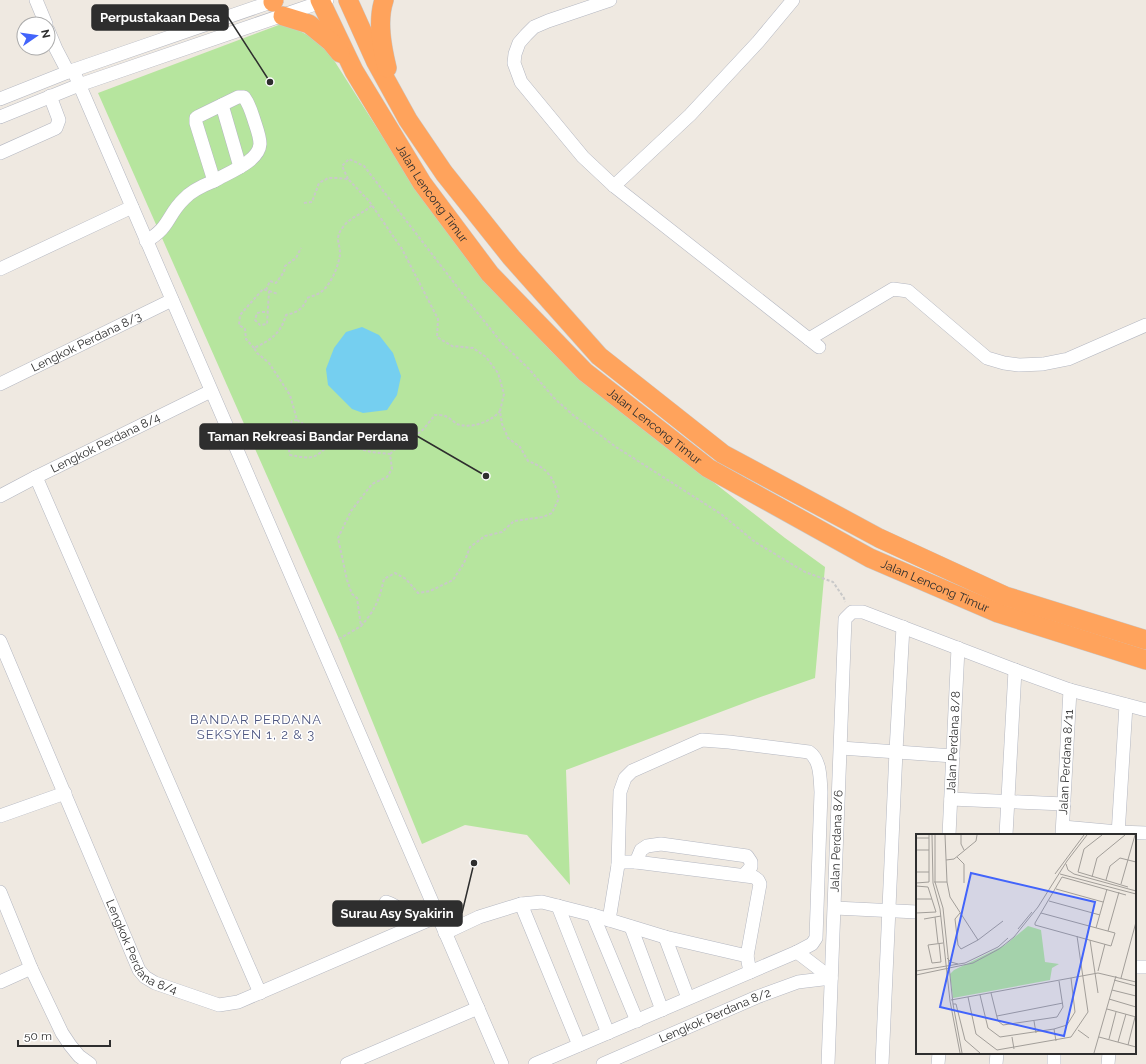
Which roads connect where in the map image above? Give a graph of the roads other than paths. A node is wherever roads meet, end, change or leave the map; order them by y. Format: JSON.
{"nodes":[{"id":1,"x":36,"y":0,"type":"edge"},
{"id":2,"x":348,"y":0,"type":"edge"},
{"id":3,"x":384,"y":0,"type":"edge"},
{"id":4,"x":610,"y":0,"type":"edge"},
{"id":5,"x":793,"y":0,"type":"edge"},
{"id":6,"x":323,"y":1,"type":"edge"},
{"id":7,"x":277,"y":4,"type":"edge"},
{"id":8,"x":43,"y":16,"type":"edge"},
{"id":9,"x":56,"y":49,"type":"edge"},
{"id":10,"x":71,"y":71,"type":"junction"},
{"id":11,"x":354,"y":72,"type":"junction"},
{"id":12,"x":79,"y":85,"type":"junction"},
{"id":13,"x":50,"y":96,"type":"junction"},
{"id":14,"x":0,"y":99,"type":"edge"},
{"id":15,"x":222,"y":105,"type":"junction"},
{"id":16,"x":0,"y":117,"type":"edge"},
{"id":17,"x":408,"y":120,"type":"junction"},
{"id":18,"x":0,"y":153,"type":"edge"},
{"id":19,"x":240,"y":167,"type":"junction"},
{"id":20,"x":214,"y":181,"type":"junction"},
{"id":21,"x":614,"y":186,"type":"junction"},
{"id":22,"x":132,"y":207,"type":"junction"},
{"id":23,"x":146,"y":241,"type":"junction"},
{"id":24,"x":0,"y":269,"type":"edge"},
{"id":25,"x":172,"y":300,"type":"junction"},
{"id":26,"x":1146,"y":325,"type":"edge"},
{"id":27,"x":0,"y":384,"type":"edge"},
{"id":28,"x":211,"y":391,"type":"junction"},
{"id":29,"x":36,"y":477,"type":"junction"},
{"id":30,"x":0,"y":496,"type":"edge"},
{"id":31,"x":903,"y":627,"type":"junction"},
{"id":32,"x":1146,"y":640,"type":"edge"},
{"id":33,"x":0,"y":641,"type":"edge"},
{"id":34,"x":958,"y":648,"type":"junction"},
{"id":35,"x":1146,"y":660,"type":"edge"},
{"id":36,"x":1015,"y":670,"type":"junction"},
{"id":37,"x":1070,"y":690,"type":"junction"},
{"id":38,"x":1126,"y":705,"type":"junction"},
{"id":39,"x":1146,"y":710,"type":"edge"},
{"id":40,"x":841,"y":748,"type":"junction"},
{"id":41,"x":896,"y":751,"type":"junction"},
{"id":42,"x":953,"y":756,"type":"junction"},
{"id":43,"x":65,"y":793,"type":"junction"},
{"id":44,"x":951,"y":799,"type":"junction"},
{"id":45,"x":1007,"y":801,"type":"junction"},
{"id":46,"x":1064,"y":804,"type":"junction"},
{"id":47,"x":0,"y":816,"type":"edge"},
{"id":48,"x":1062,"y":831,"type":"edge"},
{"id":49,"x":1118,"y":833,"type":"edge"},
{"id":50,"x":1146,"y":833,"type":"edge"},
{"id":51,"x":949,"y":834,"type":"edge"},
{"id":52,"x":1006,"y":834,"type":"edge"},
{"id":53,"x":636,"y":862,"type":"junction"},
{"id":54,"x":618,"y":865,"type":"junction"},
{"id":55,"x":744,"y":876,"type":"junction"},
{"id":56,"x":0,"y":892,"type":"edge"},
{"id":57,"x":386,"y":902,"type":"dead end"},
{"id":58,"x":521,"y":904,"type":"junction"},
{"id":59,"x":558,"y":906,"type":"junction"},
{"id":60,"x":835,"y":908,"type":"junction"},
{"id":61,"x":889,"y":911,"type":"junction"},
{"id":62,"x":916,"y":912,"type":"edge"},
{"id":63,"x":593,"y":915,"type":"junction"},
{"id":64,"x":438,"y":916,"type":"junction"},
{"id":65,"x":609,"y":920,"type":"junction"},
{"id":66,"x":631,"y":927,"type":"junction"},
{"id":67,"x":408,"y":928,"type":"junction"},
{"id":68,"x":445,"y":933,"type":"junction"},
{"id":69,"x":665,"y":937,"type":"junction"},
{"id":70,"x":797,"y":952,"type":"junction"},
{"id":71,"x":747,"y":956,"type":"junction"},
{"id":72,"x":31,"y":968,"type":"junction"},
{"id":73,"x":750,"y":972,"type":"junction"},
{"id":74,"x":831,"y":978,"type":"junction"},
{"id":75,"x":0,"y":982,"type":"edge"},
{"id":76,"x":260,"y":993,"type":"junction"},
{"id":77,"x":688,"y":998,"type":"junction"},
{"id":78,"x":478,"y":1008,"type":"junction"},
{"id":79,"x":662,"y":1010,"type":"junction"},
{"id":80,"x":637,"y":1021,"type":"junction"},
{"id":81,"x":608,"y":1033,"type":"junction"},
{"id":82,"x":579,"y":1045,"type":"junction"},
{"id":83,"x":939,"y":1054,"type":"edge"},
{"id":84,"x":997,"y":1054,"type":"edge"},
{"id":85,"x":1109,"y":1054,"type":"edge"},
{"id":86,"x":90,"y":1064,"type":"edge"},
{"id":87,"x":347,"y":1064,"type":"edge"},
{"id":88,"x":502,"y":1064,"type":"edge"},
{"id":89,"x":534,"y":1064,"type":"edge"},
{"id":90,"x":603,"y":1064,"type":"edge"},
{"id":91,"x":828,"y":1064,"type":"edge"},
{"id":92,"x":882,"y":1064,"type":"edge"},
{"id":93,"x":938,"y":1064,"type":"edge"},
{"id":94,"x":996,"y":1064,"type":"edge"},
{"id":95,"x":1108,"y":1064,"type":"edge"}],
"edges":[{"from":1,"to":8,"type":"street"},
{"from":2,"to":17,"type":"highway","name":"Jalan Lencong Timur"},
{"from":3,"to":17,"type":"highway"},
{"from":4,"to":21,"type":"street"},
{"from":5,"to":21,"type":"street"},
{"from":6,"to":7,"type":"street"},
{"from":6,"to":11,"type":"highway","name":"Jalan Lencong Timur"},
{"from":7,"to":10,"type":"street"},
{"from":7,"to":11,"type":"highway"},
{"from":7,"to":12,"type":"street"},
{"from":9,"to":10,"type":"street"},
{"from":10,"to":12,"type":"street"},
{"from":10,"to":14,"type":"street"},
{"from":11,"to":35,"type":"highway","name":"Jalan Lencong Timur"},
{"from":12,"to":13,"type":"street"},
{"from":12,"to":22,"type":"street"},
{"from":13,"to":16,"type":"street"},
{"from":13,"to":18,"type":"street"},
{"from":15,"to":19,"type":"street"},
{"from":15,"to":19,"type":"street"},
{"from":15,"to":20,"type":"street"},
{"from":17,"to":32,"type":"highway","name":"Jalan Lencong Timur"},
{"from":19,"to":20,"type":"street"},
{"from":20,"to":23,"type":"street"},
{"from":21,"to":26,"type":"street"},
{"from":22,"to":23,"type":"street"},
{"from":22,"to":24,"type":"street"},
{"from":23,"to":25,"type":"street"},
{"from":25,"to":27,"type":"street","name":"Lengkok Perdana 8/3"},
{"from":25,"to":28,"type":"street"},
{"from":28,"to":29,"type":"street","name":"Lengkok Perdana 8/4"},
{"from":28,"to":64,"type":"street"},
{"from":29,"to":30,"type":"street","name":"Lengkok Perdana 8/4"},
{"from":29,"to":76,"type":"street"},
{"from":31,"to":34,"type":"street"},
{"from":31,"to":40,"type":"street","name":"Jalan Perdana 8/6"},
{"from":31,"to":41,"type":"street"},
{"from":33,"to":43,"type":"street","name":"Lengkok Perdana 8/4"},
{"from":34,"to":36,"type":"street"},
{"from":34,"to":42,"type":"street","name":"Jalan Perdana 8/8"},
{"from":36,"to":37,"type":"street"},
{"from":36,"to":45,"type":"street"},
{"from":37,"to":38,"type":"street"},
{"from":37,"to":46,"type":"street","name":"Jalan Perdana 8/11"},
{"from":38,"to":39,"type":"street"},
{"from":38,"to":49,"type":"street"},
{"from":40,"to":41,"type":"street"},
{"from":40,"to":60,"type":"street","name":"Jalan Perdana 8/6"},
{"from":41,"to":42,"type":"street"},
{"from":41,"to":61,"type":"street"},
{"from":42,"to":44,"type":"street","name":"Jalan Perdana 8/8"},
{"from":43,"to":47,"type":"street"},
{"from":43,"to":76,"type":"street","name":"Lengkok Perdana 8/4"},
{"from":44,"to":45,"type":"street"},
{"from":44,"to":51,"type":"street","name":"Jalan Perdana 8/8"},
{"from":45,"to":46,"type":"street"},
{"from":45,"to":52,"type":"street"},
{"from":46,"to":48,"type":"street","name":"Jalan Perdana 8/11"},
{"from":48,"to":49,"type":"street"},
{"from":49,"to":50,"type":"street"},
{"from":53,"to":54,"type":"street"},
{"from":53,"to":55,"type":"street"},
{"from":53,"to":55,"type":"street"},
{"from":54,"to":65,"type":"street"},
{"from":54,"to":70,"type":"street"},
{"from":55,"to":71,"type":"street"},
{"from":56,"to":72,"type":"street"},
{"from":57,"to":67,"type":"street"},
{"from":58,"to":59,"type":"street"},
{"from":58,"to":68,"type":"street"},
{"from":58,"to":82,"type":"street"},
{"from":59,"to":63,"type":"street"},
{"from":59,"to":81,"type":"street"},
{"from":60,"to":61,"type":"street"},
{"from":60,"to":74,"type":"street","name":"Jalan Perdana 8/6"},
{"from":61,"to":62,"type":"street"},
{"from":61,"to":92,"type":"street"},
{"from":63,"to":65,"type":"street"},
{"from":63,"to":80,"type":"street"},
{"from":64,"to":67,"type":"street","name":"Lengkok Perdana 8/4"},
{"from":64,"to":68,"type":"street"},
{"from":65,"to":66,"type":"street"},
{"from":66,"to":69,"type":"street"},
{"from":66,"to":79,"type":"street"},
{"from":67,"to":76,"type":"street","name":"Lengkok Perdana 8/4"},
{"from":68,"to":78,"type":"street"},
{"from":69,"to":71,"type":"street"},
{"from":69,"to":77,"type":"street"},
{"from":70,"to":73,"type":"street"},
{"from":70,"to":74,"type":"street"},
{"from":71,"to":73,"type":"street"},
{"from":72,"to":75,"type":"street"},
{"from":72,"to":86,"type":"street"},
{"from":73,"to":77,"type":"street"},
{"from":74,"to":90,"type":"street","name":"Lengkok Perdana 8/2"},
{"from":74,"to":91,"type":"street","name":"Jalan Perdana 8/6"},
{"from":77,"to":79,"type":"street"},
{"from":78,"to":87,"type":"street"},
{"from":78,"to":88,"type":"street"},
{"from":79,"to":80,"type":"street"},
{"from":80,"to":81,"type":"street"},
{"from":81,"to":82,"type":"street"},
{"from":82,"to":89,"type":"street"},
{"from":83,"to":93,"type":"street"},
{"from":84,"to":94,"type":"street"},
{"from":85,"to":95,"type":"street"}]}
